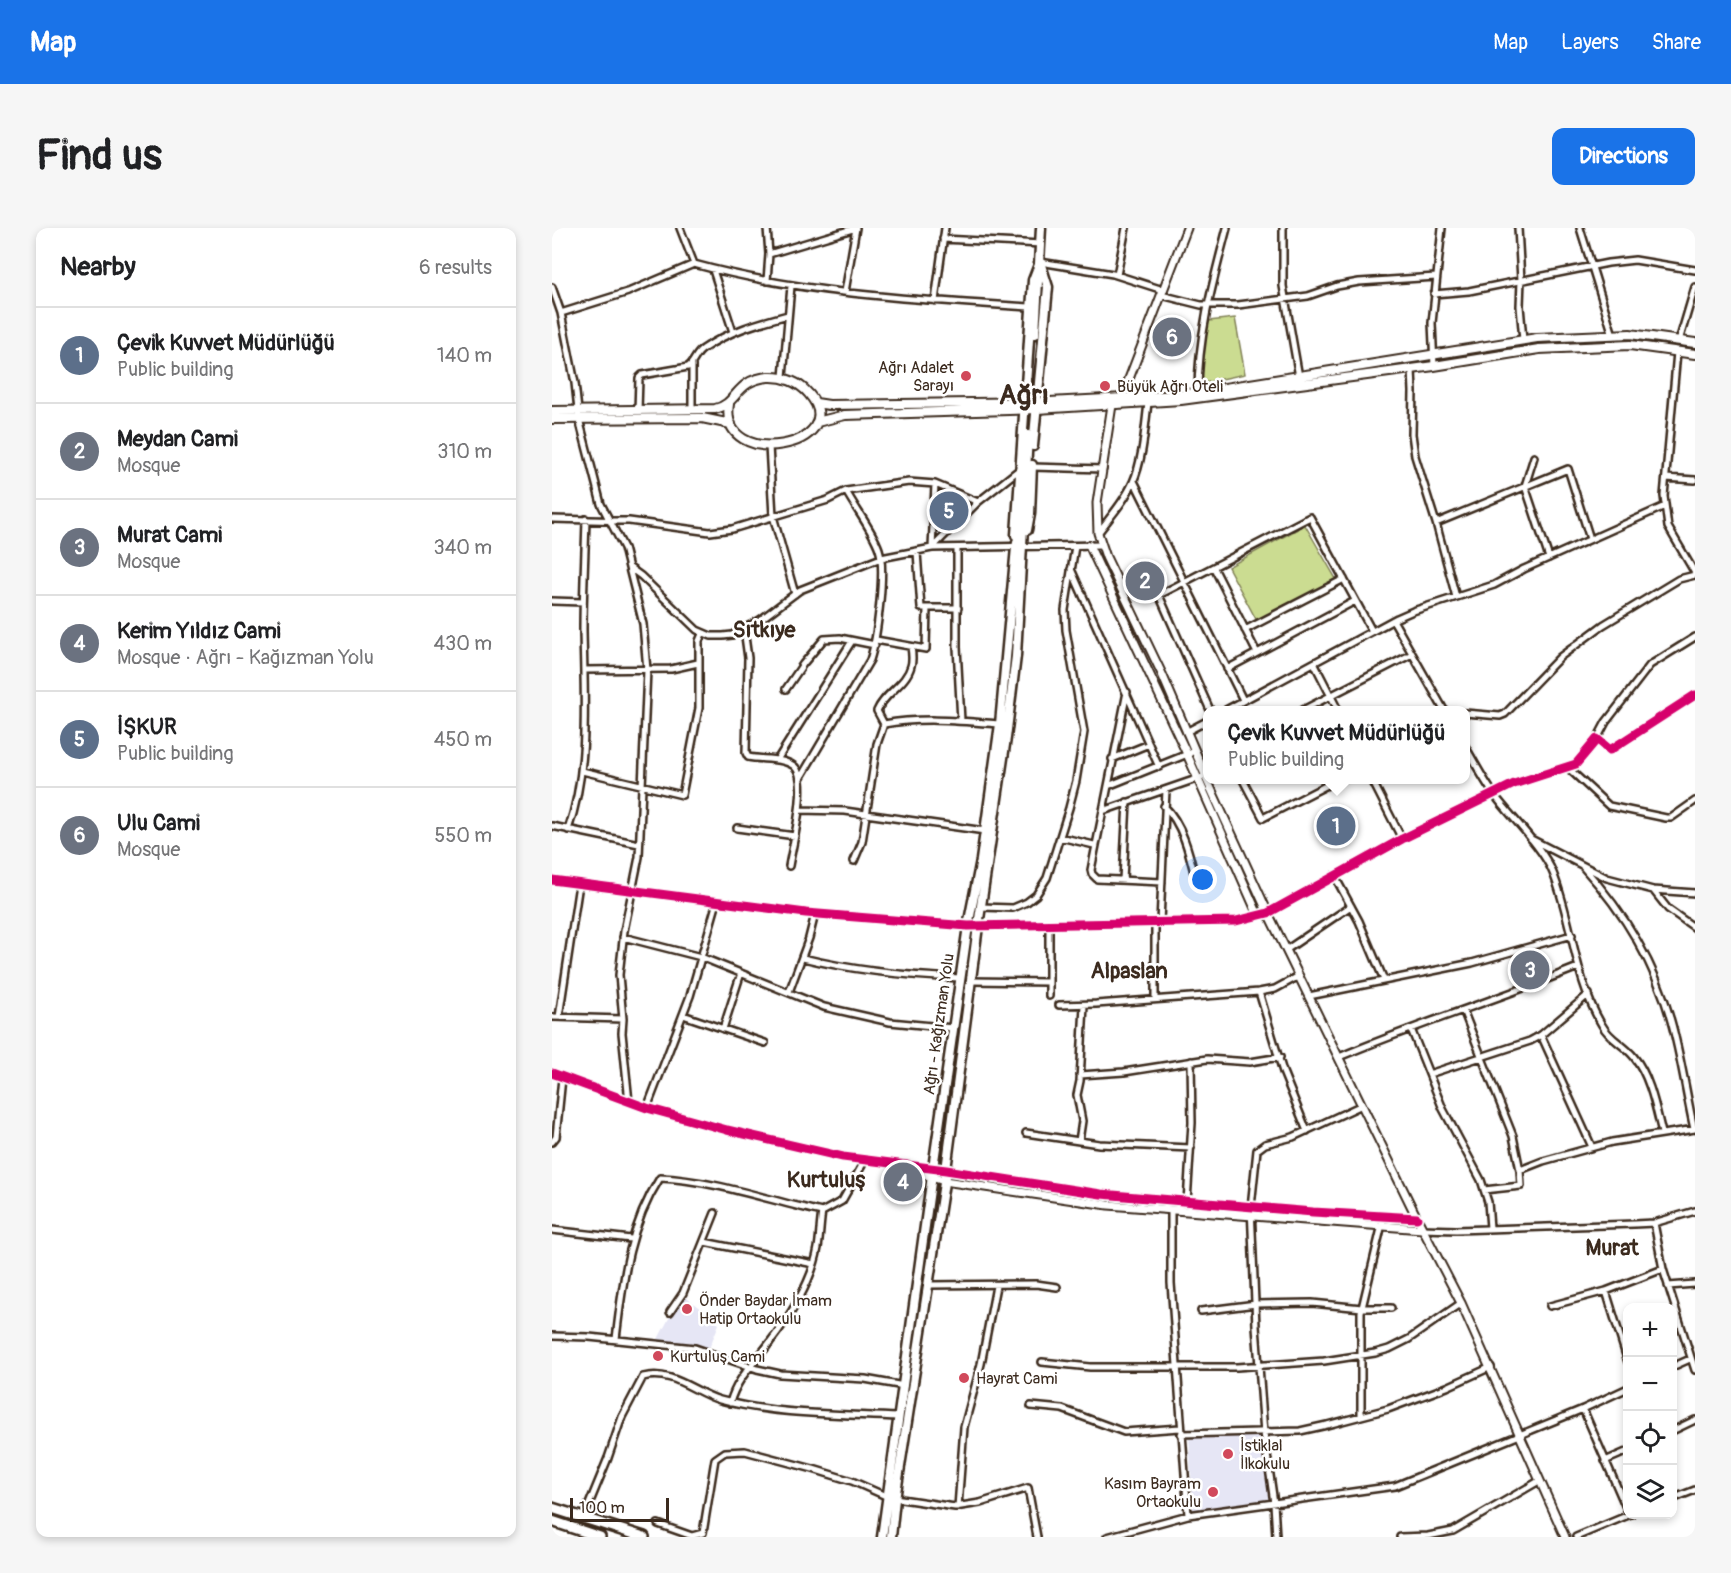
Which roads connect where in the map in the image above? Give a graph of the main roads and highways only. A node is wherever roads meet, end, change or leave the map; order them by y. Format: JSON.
{"nodes":[{"id":1,"x":1041,"y":228,"type":"edge"},
{"id":2,"x":1040,"y":262,"type":"junction"},
{"id":3,"x":1695,"y":343,"type":"edge"},
{"id":4,"x":1695,"y":354,"type":"edge"},
{"id":5,"x":1033,"y":370,"type":"tunnel mouth"},
{"id":6,"x":1299,"y":380,"type":"junction"},
{"id":7,"x":816,"y":403,"type":"junction"},
{"id":8,"x":729,"y":404,"type":"junction"},
{"id":9,"x":1025,"y":405,"type":"junction"},
{"id":10,"x":1038,"y":405,"type":"junction"},
{"id":11,"x":552,"y":411,"type":"edge"},
{"id":12,"x":579,"y":415,"type":"junction"},
{"id":13,"x":552,"y":419,"type":"edge"},
{"id":14,"x":817,"y":422,"type":"junction"},
{"id":15,"x":731,"y":424,"type":"junction"},
{"id":16,"x":1028,"y":435,"type":"tunnel mouth"},
{"id":17,"x":1020,"y":548,"type":"junction"},
{"id":18,"x":891,"y":1498,"type":"junction"},
{"id":19,"x":552,"y":1508,"type":"edge"},
{"id":20,"x":552,"y":1521,"type":"edge"},
{"id":21,"x":600,"y":1537,"type":"edge"},
{"id":22,"x":644,"y":1537,"type":"edge"},
{"id":23,"x":882,"y":1537,"type":"edge"},
{"id":24,"x":891,"y":1537,"type":"edge"}],
"edges":[{"from":1,"to":2,"type":"main road"},
{"from":2,"to":5,"type":"main road"},
{"from":2,"to":9,"type":"main road"},
{"from":2,"to":10,"type":"main road"},
{"from":3,"to":6,"type":"main road"},
{"from":4,"to":6,"type":"main road"},
{"from":6,"to":10,"type":"main road"},
{"from":6,"to":10,"type":"main road"},
{"from":7,"to":8,"type":"main road"},
{"from":7,"to":9,"type":"main road"},
{"from":7,"to":14,"type":"main road"},
{"from":8,"to":12,"type":"main road"},
{"from":8,"to":15,"type":"main road"},
{"from":9,"to":10,"type":"main road"},
{"from":9,"to":14,"type":"main road"},
{"from":9,"to":17,"type":"main road"},
{"from":10,"to":17,"type":"main road"},
{"from":11,"to":12,"type":"main road"},
{"from":12,"to":13,"type":"main road"},
{"from":12,"to":15,"type":"main road"},
{"from":14,"to":15,"type":"main road"},
{"from":16,"to":17,"type":"main road","name":"Ağrı - Kağızman Yolu"},
{"from":17,"to":18,"type":"main road","name":"Ağrı - Kağızman Yolu"},
{"from":17,"to":18,"type":"main road","name":"Ağrı - Kağızman Yolu"},
{"from":18,"to":23,"type":"main road","name":"Ağrı - Kağızman Yolu"},
{"from":18,"to":24,"type":"main road","name":"Ağrı - Kağızman Yolu"},
{"from":19,"to":22,"type":"highway"},
{"from":20,"to":21,"type":"highway"}]}
